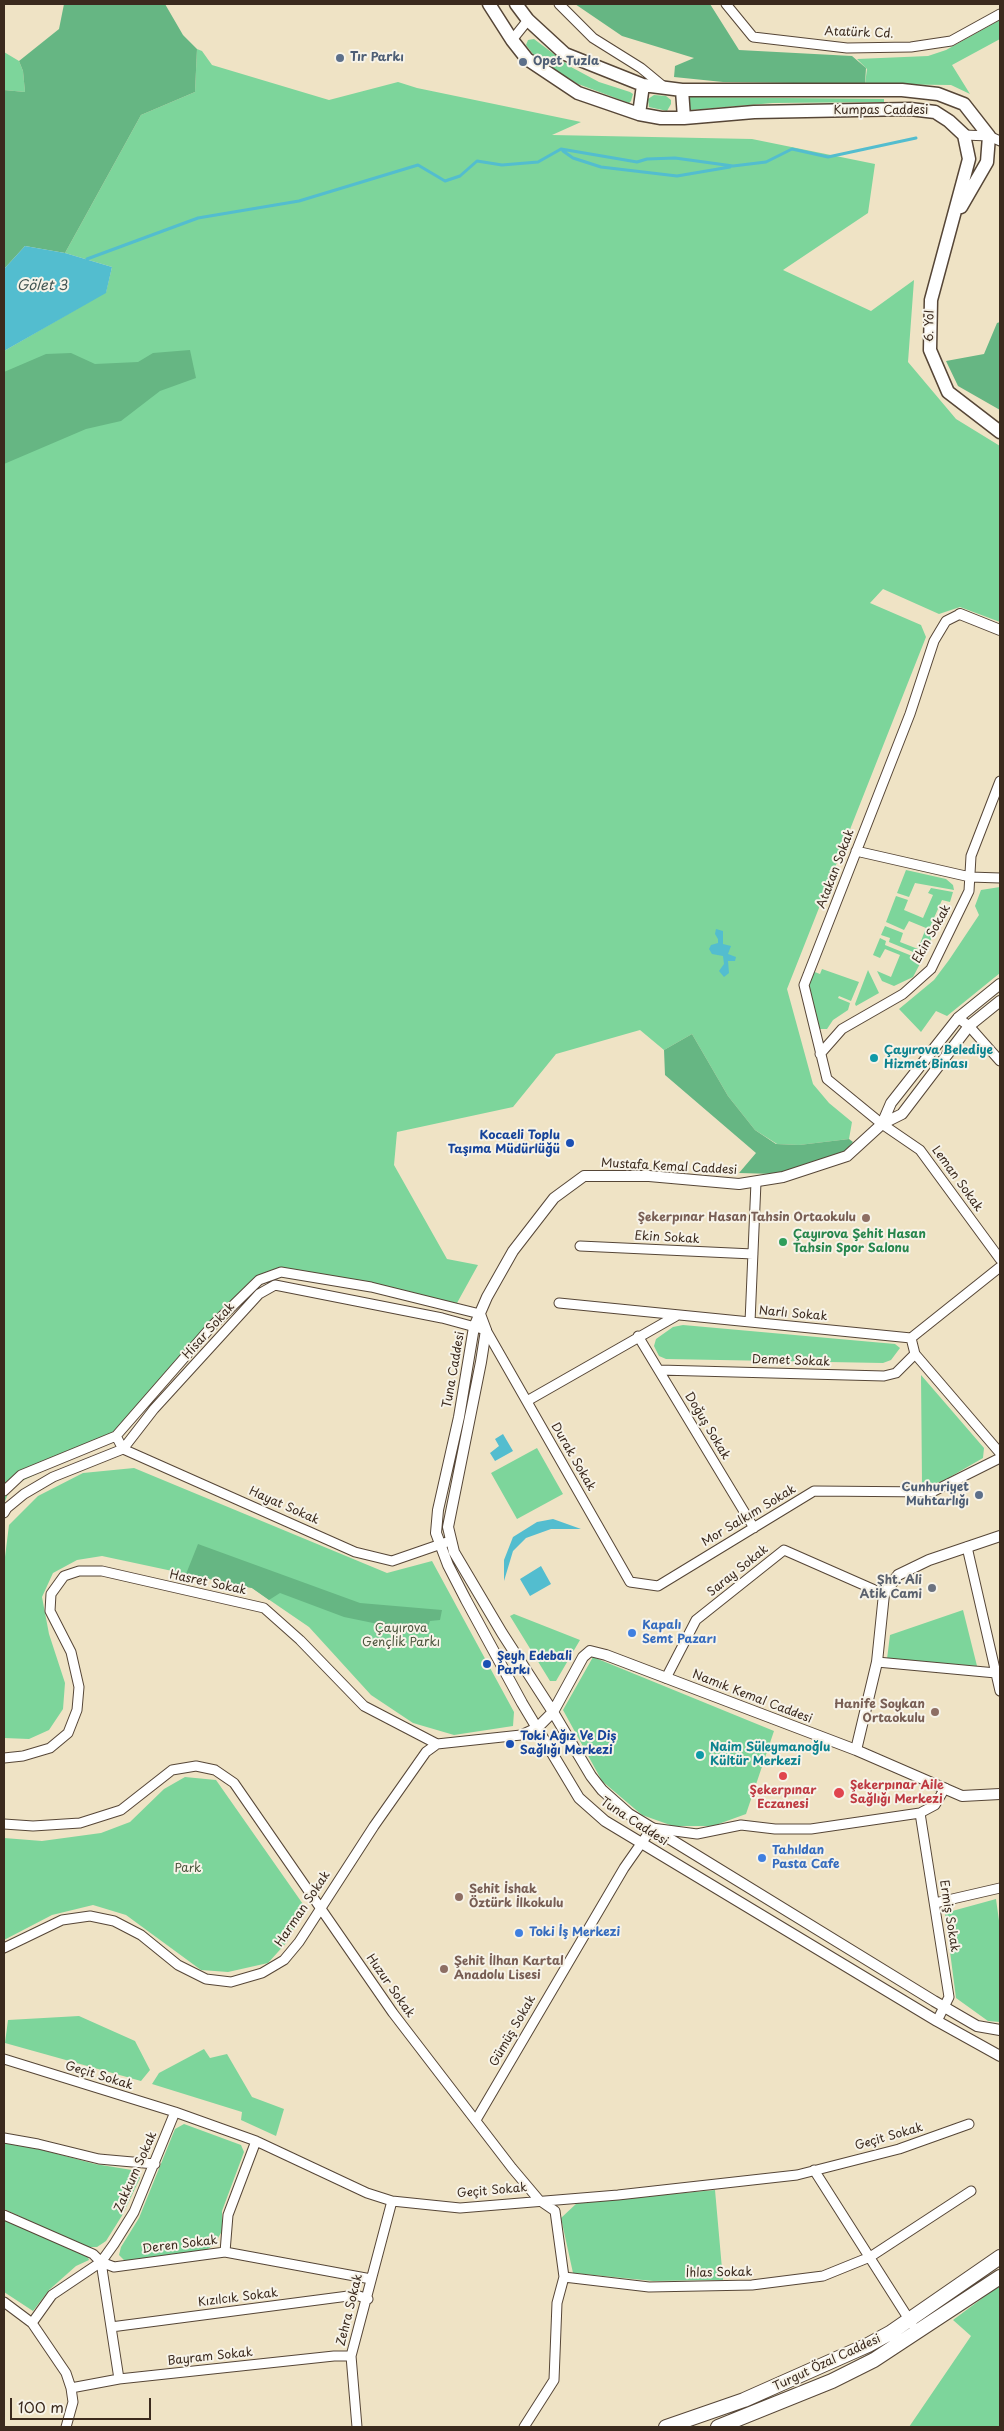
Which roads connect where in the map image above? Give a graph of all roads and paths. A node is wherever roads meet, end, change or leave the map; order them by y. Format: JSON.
{"nodes":[{"id":1,"x":490,"y":4,"type":"edge"},
{"id":2,"x":516,"y":4,"type":"edge"},
{"id":3,"x":559,"y":4,"type":"edge"},
{"id":4,"x":726,"y":4,"type":"edge"},
{"id":5,"x":1000,"y":14,"type":"edge"},
{"id":6,"x":528,"y":20,"type":"junction"},
{"id":7,"x":512,"y":40,"type":"junction"},
{"id":8,"x":641,"y":68,"type":"junction"},
{"id":9,"x":643,"y":85,"type":"junction"},
{"id":10,"x":666,"y":88,"type":"junction"},
{"id":11,"x":682,"y":90,"type":"junction"},
{"id":12,"x":639,"y":114,"type":"junction"},
{"id":13,"x":684,"y":118,"type":"junction"},
{"id":14,"x":964,"y":135,"type":"junction"},
{"id":15,"x":995,"y":138,"type":"edge"},
{"id":16,"x":951,"y":222,"type":"junction"},
{"id":17,"x":1000,"y":432,"type":"edge"},
{"id":18,"x":960,"y":614,"type":"joint"},
{"id":19,"x":1000,"y":630,"type":"edge"},
{"id":20,"x":1000,"y":781,"type":"edge"},
{"id":21,"x":856,"y":851,"type":"junction"},
{"id":22,"x":970,"y":877,"type":"junction"},
{"id":23,"x":1000,"y":878,"type":"edge"},
{"id":24,"x":1000,"y":984,"type":"edge"},
{"id":25,"x":1000,"y":1000,"type":"edge"},
{"id":26,"x":958,"y":1018,"type":"junction"},
{"id":27,"x":969,"y":1026,"type":"junction"},
{"id":28,"x":820,"y":1054,"type":"junction"},
{"id":29,"x":1000,"y":1060,"type":"edge"},
{"id":30,"x":882,"y":1124,"type":"junction"},
{"id":31,"x":756,"y":1182,"type":"junction"},
{"id":32,"x":580,"y":1246,"type":"dead end"},
{"id":33,"x":753,"y":1254,"type":"junction"},
{"id":34,"x":1000,"y":1259,"type":"edge"},
{"id":35,"x":1000,"y":1267,"type":"edge"},
{"id":36,"x":559,"y":1303,"type":"dead end"},
{"id":37,"x":480,"y":1314,"type":"junction"},
{"id":38,"x":676,"y":1315,"type":"junction"},
{"id":39,"x":750,"y":1322,"type":"junction"},
{"id":40,"x":474,"y":1327,"type":"junction"},
{"id":41,"x":486,"y":1330,"type":"junction"},
{"id":42,"x":638,"y":1336,"type":"junction"},
{"id":43,"x":911,"y":1338,"type":"junction"},
{"id":44,"x":915,"y":1354,"type":"junction"},
{"id":45,"x":658,"y":1370,"type":"junction"},
{"id":46,"x":527,"y":1401,"type":"junction"},
{"id":47,"x":116,"y":1436,"type":"junction"},
{"id":48,"x":123,"y":1449,"type":"junction"},
{"id":49,"x":1000,"y":1453,"type":"edge"},
{"id":50,"x":1000,"y":1458,"type":"edge"},
{"id":51,"x":4,"y":1491,"type":"edge"},
{"id":52,"x":4,"y":1513,"type":"edge"},
{"id":53,"x":754,"y":1528,"type":"junction"},
{"id":54,"x":1000,"y":1536,"type":"edge"},
{"id":55,"x":452,"y":1541,"type":"junction"},
{"id":56,"x":440,"y":1544,"type":"junction"},
{"id":57,"x":967,"y":1547,"type":"junction"},
{"id":58,"x":658,"y":1586,"type":"joint"},
{"id":59,"x":884,"y":1594,"type":"junction"},
{"id":60,"x":877,"y":1662,"type":"junction"},
{"id":61,"x":998,"y":1673,"type":"edge"},
{"id":62,"x":666,"y":1678,"type":"junction"},
{"id":63,"x":1000,"y":1691,"type":"edge"},
{"id":64,"x":553,"y":1712,"type":"junction"},
{"id":65,"x":538,"y":1727,"type":"junction"},
{"id":66,"x":437,"y":1744,"type":"junction"},
{"id":67,"x":856,"y":1750,"type":"junction"},
{"id":68,"x":4,"y":1758,"type":"edge"},
{"id":69,"x":945,"y":1788,"type":"junction"},
{"id":70,"x":1000,"y":1794,"type":"edge"},
{"id":71,"x":920,"y":1813,"type":"junction"},
{"id":72,"x":4,"y":1824,"type":"edge"},
{"id":73,"x":652,"y":1828,"type":"junction"},
{"id":74,"x":642,"y":1843,"type":"junction"},
{"id":75,"x":1000,"y":1888,"type":"edge"},
{"id":76,"x":935,"y":1903,"type":"junction"},
{"id":77,"x":320,"y":1908,"type":"junction"},
{"id":78,"x":4,"y":1948,"type":"edge"},
{"id":79,"x":944,"y":2007,"type":"junction"},
{"id":80,"x":937,"y":2021,"type":"junction"},
{"id":81,"x":1000,"y":2030,"type":"edge"},
{"id":82,"x":1000,"y":2056,"type":"edge"},
{"id":83,"x":4,"y":2060,"type":"edge"},
{"id":84,"x":175,"y":2112,"type":"junction"},
{"id":85,"x":476,"y":2120,"type":"junction"},
{"id":86,"x":970,"y":2124,"type":"dead end"},
{"id":87,"x":4,"y":2138,"type":"edge"},
{"id":88,"x":256,"y":2142,"type":"junction"},
{"id":89,"x":154,"y":2164,"type":"junction"},
{"id":90,"x":814,"y":2170,"type":"junction"},
{"id":91,"x":970,"y":2191,"type":"dead end"},
{"id":92,"x":539,"y":2200,"type":"junction"},
{"id":93,"x":392,"y":2201,"type":"junction"},
{"id":94,"x":4,"y":2215,"type":"edge"},
{"id":95,"x":225,"y":2252,"type":"junction"},
{"id":96,"x":870,"y":2257,"type":"junction"},
{"id":97,"x":1000,"y":2257,"type":"edge"},
{"id":98,"x":101,"y":2262,"type":"junction"},
{"id":99,"x":564,"y":2276,"type":"junction"},
{"id":100,"x":1000,"y":2278,"type":"edge"},
{"id":101,"x":371,"y":2279,"type":"junction"},
{"id":102,"x":368,"y":2299,"type":"junction"},
{"id":103,"x":4,"y":2302,"type":"edge"},
{"id":104,"x":910,"y":2320,"type":"junction"},
{"id":105,"x":32,"y":2323,"type":"junction"},
{"id":106,"x":111,"y":2327,"type":"junction"},
{"id":107,"x":918,"y":2333,"type":"junction"},
{"id":108,"x":352,"y":2356,"type":"junction"},
{"id":109,"x":119,"y":2379,"type":"junction"},
{"id":110,"x":71,"y":2388,"type":"junction"},
{"id":111,"x":66,"y":2427,"type":"edge"},
{"id":112,"x":357,"y":2427,"type":"edge"},
{"id":113,"x":524,"y":2427,"type":"edge"},
{"id":114,"x":666,"y":2427,"type":"edge"},
{"id":115,"x":718,"y":2427,"type":"edge"}],
"edges":[{"from":1,"to":7,"type":"main road","name":"Kumpas Caddesi"},
{"from":2,"to":6,"type":"main road","name":"Kumpas Caddesi"},
{"from":3,"to":8,"type":"street"},
{"from":4,"to":5,"type":"street","name":"Atatürk Cd."},
{"from":6,"to":7,"type":"street"},
{"from":6,"to":9,"type":"main road","name":"Kumpas Caddesi"},
{"from":7,"to":12,"type":"main road","name":"Kumpas Caddesi"},
{"from":8,"to":9,"type":"street"},
{"from":8,"to":10,"type":"street"},
{"from":9,"to":10,"type":"main road","name":"Kumpas Caddesi"},
{"from":9,"to":12,"type":"main road"},
{"from":10,"to":11,"type":"main road","name":"Kumpas Caddesi"},
{"from":11,"to":13,"type":"main road"},
{"from":11,"to":15,"type":"main road","name":"Kumpas Caddesi"},
{"from":12,"to":13,"type":"main road","name":"Kumpas Caddesi"},
{"from":13,"to":14,"type":"main road","name":"Kumpas Caddesi"},
{"from":14,"to":15,"type":"street"},
{"from":14,"to":16,"type":"main road"},
{"from":15,"to":16,"type":"main road"},
{"from":16,"to":17,"type":"main road","name":"6. Yol"},
{"from":18,"to":19,"type":"street"},
{"from":18,"to":21,"type":"street","name":"Atakan Sokak"},
{"from":20,"to":22,"type":"street","name":"Ekin Sokak"},
{"from":21,"to":22,"type":"street"},
{"from":21,"to":28,"type":"street","name":"Atakan Sokak"},
{"from":22,"to":23,"type":"street"},
{"from":22,"to":28,"type":"street","name":"Ekin Sokak"},
{"from":24,"to":26,"type":"street","name":"Mustafa Kemal Caddesi"},
{"from":25,"to":27,"type":"street","name":"Mustafa Kemal Caddesi"},
{"from":26,"to":27,"type":"street"},
{"from":26,"to":30,"type":"street","name":"Mustafa Kemal Caddesi"},
{"from":27,"to":29,"type":"street"},
{"from":27,"to":30,"type":"street","name":"Mustafa Kemal Caddesi"},
{"from":28,"to":30,"type":"street","name":"Atakan Sokak"},
{"from":30,"to":31,"type":"street","name":"Mustafa Kemal Caddesi"},
{"from":30,"to":34,"type":"street","name":"Leman Sokak"},
{"from":31,"to":33,"type":"street"},
{"from":31,"to":37,"type":"street","name":"Mustafa Kemal Caddesi"},
{"from":32,"to":33,"type":"street","name":"Ekin Sokak"},
{"from":33,"to":39,"type":"street"},
{"from":35,"to":43,"type":"street"},
{"from":36,"to":38,"type":"street","name":"Narlı Sokak"},
{"from":37,"to":40,"type":"street","name":"Tuna Caddesi"},
{"from":37,"to":41,"type":"street","name":"Tuna Caddesi"},
{"from":37,"to":47,"type":"street","name":"Hisar Sokak"},
{"from":38,"to":39,"type":"street","name":"Narlı Sokak"},
{"from":38,"to":42,"type":"street"},
{"from":39,"to":43,"type":"street","name":"Narlı Sokak"},
{"from":40,"to":41,"type":"street"},
{"from":40,"to":48,"type":"street","name":"Hisar Sokak"},
{"from":40,"to":56,"type":"street","name":"Tuna Caddesi"},
{"from":41,"to":46,"type":"street","name":"Durak Sokak"},
{"from":41,"to":55,"type":"street","name":"Tuna Caddesi"},
{"from":42,"to":45,"type":"street","name":"Doğuş Sokak"},
{"from":42,"to":46,"type":"street"},
{"from":43,"to":44,"type":"street"},
{"from":44,"to":45,"type":"street","name":"Demet Sokak"},
{"from":44,"to":49,"type":"street"},
{"from":45,"to":53,"type":"street","name":"Doğuş Sokak"},
{"from":46,"to":58,"type":"street","name":"Durak Sokak"},
{"from":47,"to":48,"type":"street"},
{"from":47,"to":51,"type":"street","name":"Hisar Sokak"},
{"from":48,"to":52,"type":"street"},
{"from":48,"to":56,"type":"street","name":"Hayat Sokak"},
{"from":50,"to":53,"type":"street","name":"Mor Salkım Sokak"},
{"from":53,"to":58,"type":"street","name":"Mor Salkım Sokak"},
{"from":54,"to":57,"type":"street"},
{"from":55,"to":56,"type":"street","name":"Hayat Sokak"},
{"from":55,"to":64,"type":"street","name":"Tuna Caddesi"},
{"from":56,"to":65,"type":"street","name":"Tuna Caddesi"},
{"from":57,"to":59,"type":"street"},
{"from":57,"to":61,"type":"street"},
{"from":59,"to":60,"type":"street"},
{"from":59,"to":62,"type":"street","name":"Saray Sokak"},
{"from":60,"to":61,"type":"street"},
{"from":60,"to":67,"type":"street"},
{"from":61,"to":63,"type":"street"},
{"from":62,"to":64,"type":"street","name":"Namık Kemal Caddesi"},
{"from":62,"to":67,"type":"street","name":"Namık Kemal Caddesi"},
{"from":64,"to":65,"type":"street"},
{"from":64,"to":73,"type":"street","name":"Tuna Caddesi"},
{"from":65,"to":66,"type":"street"},
{"from":65,"to":74,"type":"street","name":"Tuna Caddesi"},
{"from":66,"to":68,"type":"street","name":"Hasret Sokak"},
{"from":66,"to":77,"type":"street","name":"Harman Sokak"},
{"from":67,"to":69,"type":"street","name":"Namık Kemal Caddesi"},
{"from":69,"to":70,"type":"street","name":"Namık Kemal Caddesi"},
{"from":69,"to":71,"type":"street"},
{"from":71,"to":73,"type":"street"},
{"from":71,"to":76,"type":"street","name":"Ermiş Sokak"},
{"from":72,"to":77,"type":"street","name":"Huzur Sokak"},
{"from":73,"to":74,"type":"street","name":"Gümüş Sokak"},
{"from":73,"to":79,"type":"street","name":"Tuna Caddesi"},
{"from":74,"to":80,"type":"street","name":"Tuna Caddesi"},
{"from":74,"to":85,"type":"street","name":"Gümüş Sokak"},
{"from":75,"to":76,"type":"street"},
{"from":76,"to":79,"type":"street","name":"Ermiş Sokak"},
{"from":77,"to":78,"type":"street","name":"Harman Sokak"},
{"from":77,"to":85,"type":"street","name":"Huzur Sokak"},
{"from":79,"to":80,"type":"street","name":"Ermiş Sokak"},
{"from":79,"to":81,"type":"street","name":"Tuna Caddesi"},
{"from":80,"to":82,"type":"street","name":"Tuna Caddesi"},
{"from":83,"to":84,"type":"street","name":"Geçit Sokak"},
{"from":84,"to":88,"type":"street","name":"Geçit Sokak"},
{"from":84,"to":89,"type":"street","name":"Zakkum Sokak"},
{"from":85,"to":92,"type":"street","name":"Huzur Sokak"},
{"from":86,"to":90,"type":"street","name":"Geçit Sokak"},
{"from":87,"to":89,"type":"street"},
{"from":88,"to":93,"type":"street","name":"Geçit Sokak"},
{"from":88,"to":95,"type":"street"},
{"from":89,"to":98,"type":"street","name":"Zakkum Sokak"},
{"from":90,"to":92,"type":"street","name":"Geçit Sokak"},
{"from":90,"to":96,"type":"street"},
{"from":91,"to":96,"type":"street","name":"İhlas Sokak"},
{"from":92,"to":93,"type":"street","name":"Geçit Sokak"},
{"from":92,"to":99,"type":"street","name":"Huzur Sokak"},
{"from":93,"to":101,"type":"street","name":"Zehra Sokak"},
{"from":94,"to":98,"type":"street","name":"Deren Sokak"},
{"from":95,"to":98,"type":"street","name":"Deren Sokak"},
{"from":95,"to":101,"type":"street","name":"Deren Sokak"},
{"from":96,"to":99,"type":"street","name":"İhlas Sokak"},
{"from":96,"to":104,"type":"street"},
{"from":97,"to":104,"type":"main road","name":"Turgut Özal Caddesi"},
{"from":98,"to":105,"type":"street","name":"Zakkum Sokak"},
{"from":98,"to":106,"type":"street"},
{"from":99,"to":113,"type":"street","name":"Huzur Sokak"},
{"from":100,"to":107,"type":"main road","name":"Turgut Özal Caddesi"},
{"from":101,"to":102,"type":"street","name":"Zehra Sokak"},
{"from":102,"to":106,"type":"street","name":"Kızılcık Sokak"},
{"from":102,"to":108,"type":"street","name":"Zehra Sokak"},
{"from":103,"to":105,"type":"street"},
{"from":104,"to":107,"type":"street"},
{"from":104,"to":114,"type":"main road","name":"Turgut Özal Caddesi"},
{"from":105,"to":110,"type":"street"},
{"from":106,"to":109,"type":"street"},
{"from":107,"to":115,"type":"main road","name":"Turgut Özal Caddesi"},
{"from":108,"to":109,"type":"street","name":"Bayram Sokak"},
{"from":108,"to":112,"type":"street","name":"Zehra Sokak"},
{"from":109,"to":110,"type":"street","name":"Bayram Sokak"},
{"from":110,"to":111,"type":"street"}]}
